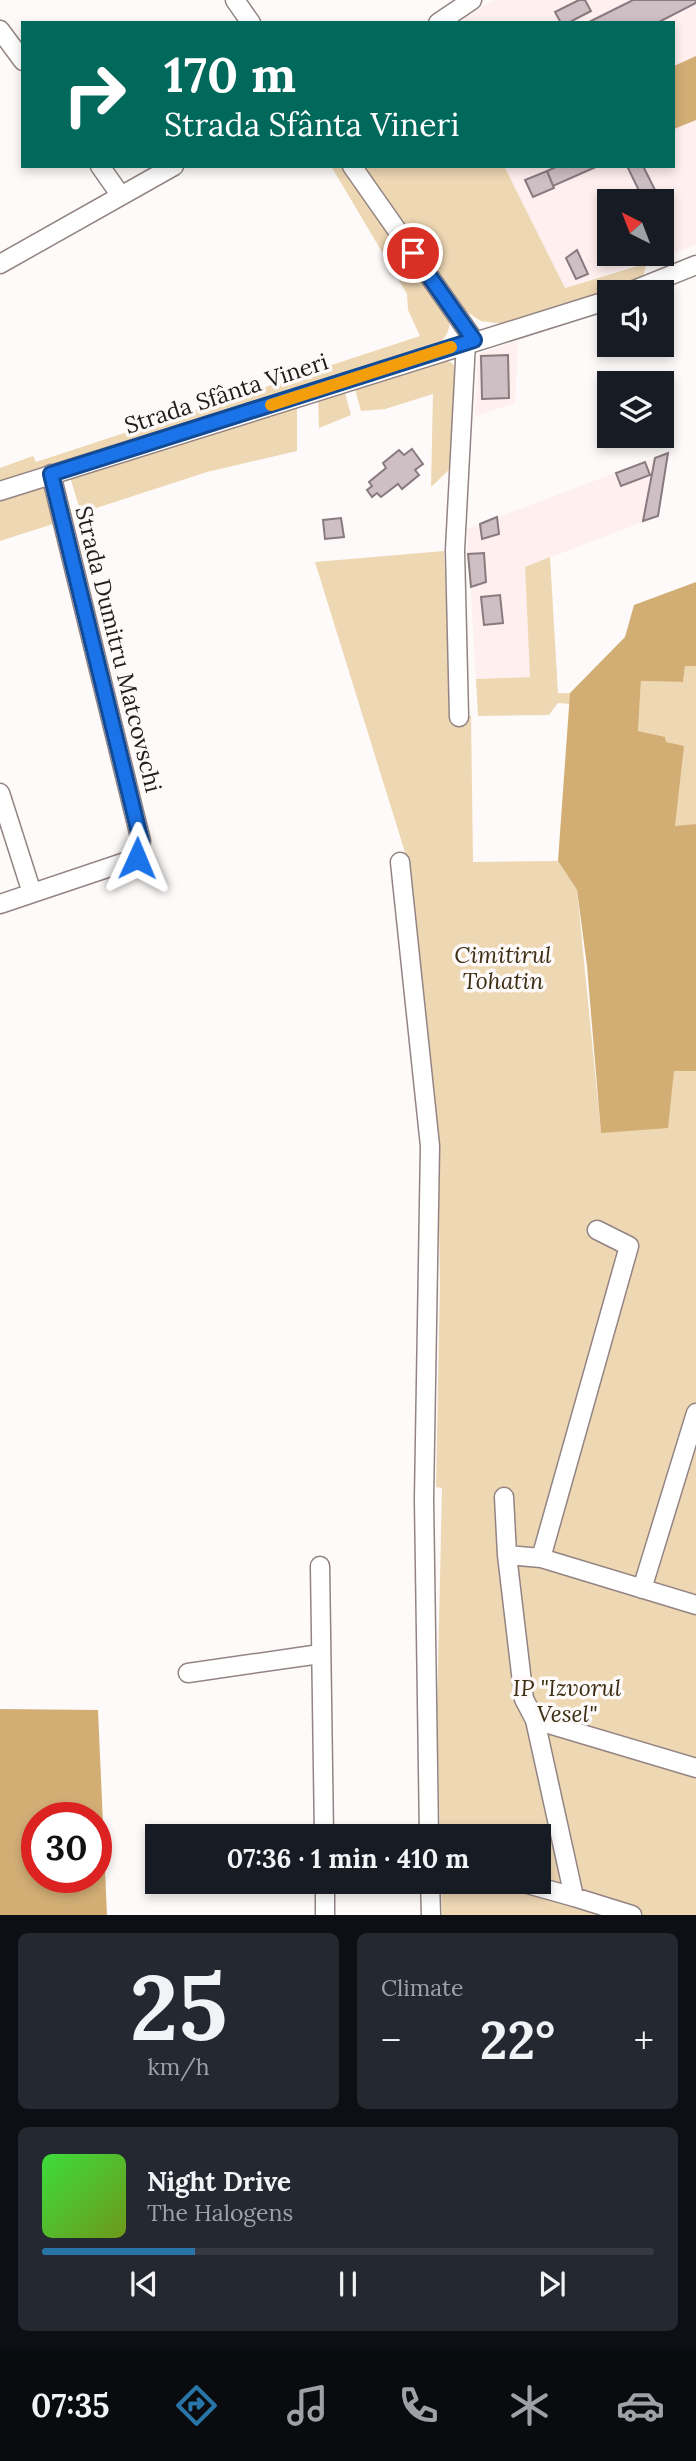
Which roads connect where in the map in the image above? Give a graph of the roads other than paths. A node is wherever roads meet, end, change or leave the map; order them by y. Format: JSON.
{"nodes":[{"id":1,"x":235,"y":0,"type":"edge"},
{"id":2,"x":472,"y":0,"type":"edge"},
{"id":3,"x":250,"y":21,"type":"edge"},
{"id":4,"x":441,"y":21,"type":"edge"},
{"id":5,"x":0,"y":30,"type":"edge"},
{"id":6,"x":21,"y":58,"type":"edge"},
{"id":7,"x":101,"y":168,"type":"edge"},
{"id":8,"x":170,"y":168,"type":"edge"},
{"id":9,"x":353,"y":168,"type":"edge"},
{"id":10,"x":121,"y":196,"type":"junction"},
{"id":11,"x":0,"y":264,"type":"edge"},
{"id":12,"x":696,"y":265,"type":"edge"},
{"id":13,"x":659,"y":280,"type":"edge"},
{"id":14,"x":597,"y":304,"type":"edge"},
{"id":15,"x":470,"y":341,"type":"junction"},
{"id":16,"x":51,"y":474,"type":"junction"},
{"id":17,"x":0,"y":491,"type":"edge"},
{"id":18,"x":459,"y":717,"type":"dead end"},
{"id":19,"x":0,"y":793,"type":"edge"},
{"id":20,"x":400,"y":862,"type":"dead end"},
{"id":21,"x":32,"y":893,"type":"junction"},
{"id":22,"x":0,"y":904,"type":"edge"},
{"id":23,"x":597,"y":1230,"type":"dead end"},
{"id":24,"x":696,"y":1413,"type":"edge"},
{"id":25,"x":504,"y":1497,"type":"dead end"},
{"id":26,"x":507,"y":1556,"type":"junction"},
{"id":27,"x":541,"y":1558,"type":"junction"},
{"id":28,"x":320,"y":1566,"type":"dead end"},
{"id":29,"x":642,"y":1590,"type":"junction"},
{"id":30,"x":696,"y":1605,"type":"edge"},
{"id":31,"x":320,"y":1654,"type":"junction"},
{"id":32,"x":188,"y":1673,"type":"dead end"},
{"id":33,"x":535,"y":1720,"type":"junction"},
{"id":34,"x":696,"y":1768,"type":"edge"},
{"id":35,"x":324,"y":1824,"type":"edge"},
{"id":36,"x":429,"y":1824,"type":"edge"},
{"id":37,"x":551,"y":1891,"type":"edge"},
{"id":38,"x":324,"y":1894,"type":"edge"},
{"id":39,"x":430,"y":1894,"type":"edge"},
{"id":40,"x":574,"y":1897,"type":"junction"},
{"id":41,"x":325,"y":1915,"type":"edge"},
{"id":42,"x":431,"y":1915,"type":"edge"},
{"id":43,"x":632,"y":1915,"type":"edge"}],
"edges":[{"from":1,"to":3,"type":"street"},
{"from":2,"to":4,"type":"street"},
{"from":5,"to":6,"type":"street"},
{"from":7,"to":10,"type":"street"},
{"from":8,"to":10,"type":"street"},
{"from":9,"to":15,"type":"street"},
{"from":10,"to":11,"type":"street"},
{"from":12,"to":13,"type":"street"},
{"from":14,"to":15,"type":"street","name":"Strada Sfânta Vineri"},
{"from":15,"to":16,"type":"street","name":"Strada Sfânta Vineri"},
{"from":15,"to":18,"type":"street"},
{"from":16,"to":17,"type":"street","name":"Strada Sfânta Vineri"},
{"from":16,"to":21,"type":"street","name":"Strada Dumitru Matcovschi"},
{"from":19,"to":21,"type":"street"},
{"from":20,"to":36,"type":"street"},
{"from":21,"to":22,"type":"street","name":"Strada Dumitru Matcovschi"},
{"from":23,"to":27,"type":"street"},
{"from":24,"to":29,"type":"street"},
{"from":25,"to":26,"type":"street"},
{"from":26,"to":27,"type":"street"},
{"from":26,"to":33,"type":"street"},
{"from":27,"to":29,"type":"street"},
{"from":28,"to":31,"type":"street"},
{"from":29,"to":30,"type":"street"},
{"from":31,"to":32,"type":"street"},
{"from":31,"to":35,"type":"street"},
{"from":33,"to":34,"type":"street"},
{"from":33,"to":40,"type":"street"},
{"from":37,"to":40,"type":"street"},
{"from":38,"to":41,"type":"street"},
{"from":39,"to":42,"type":"street"},
{"from":40,"to":43,"type":"street"}]}
